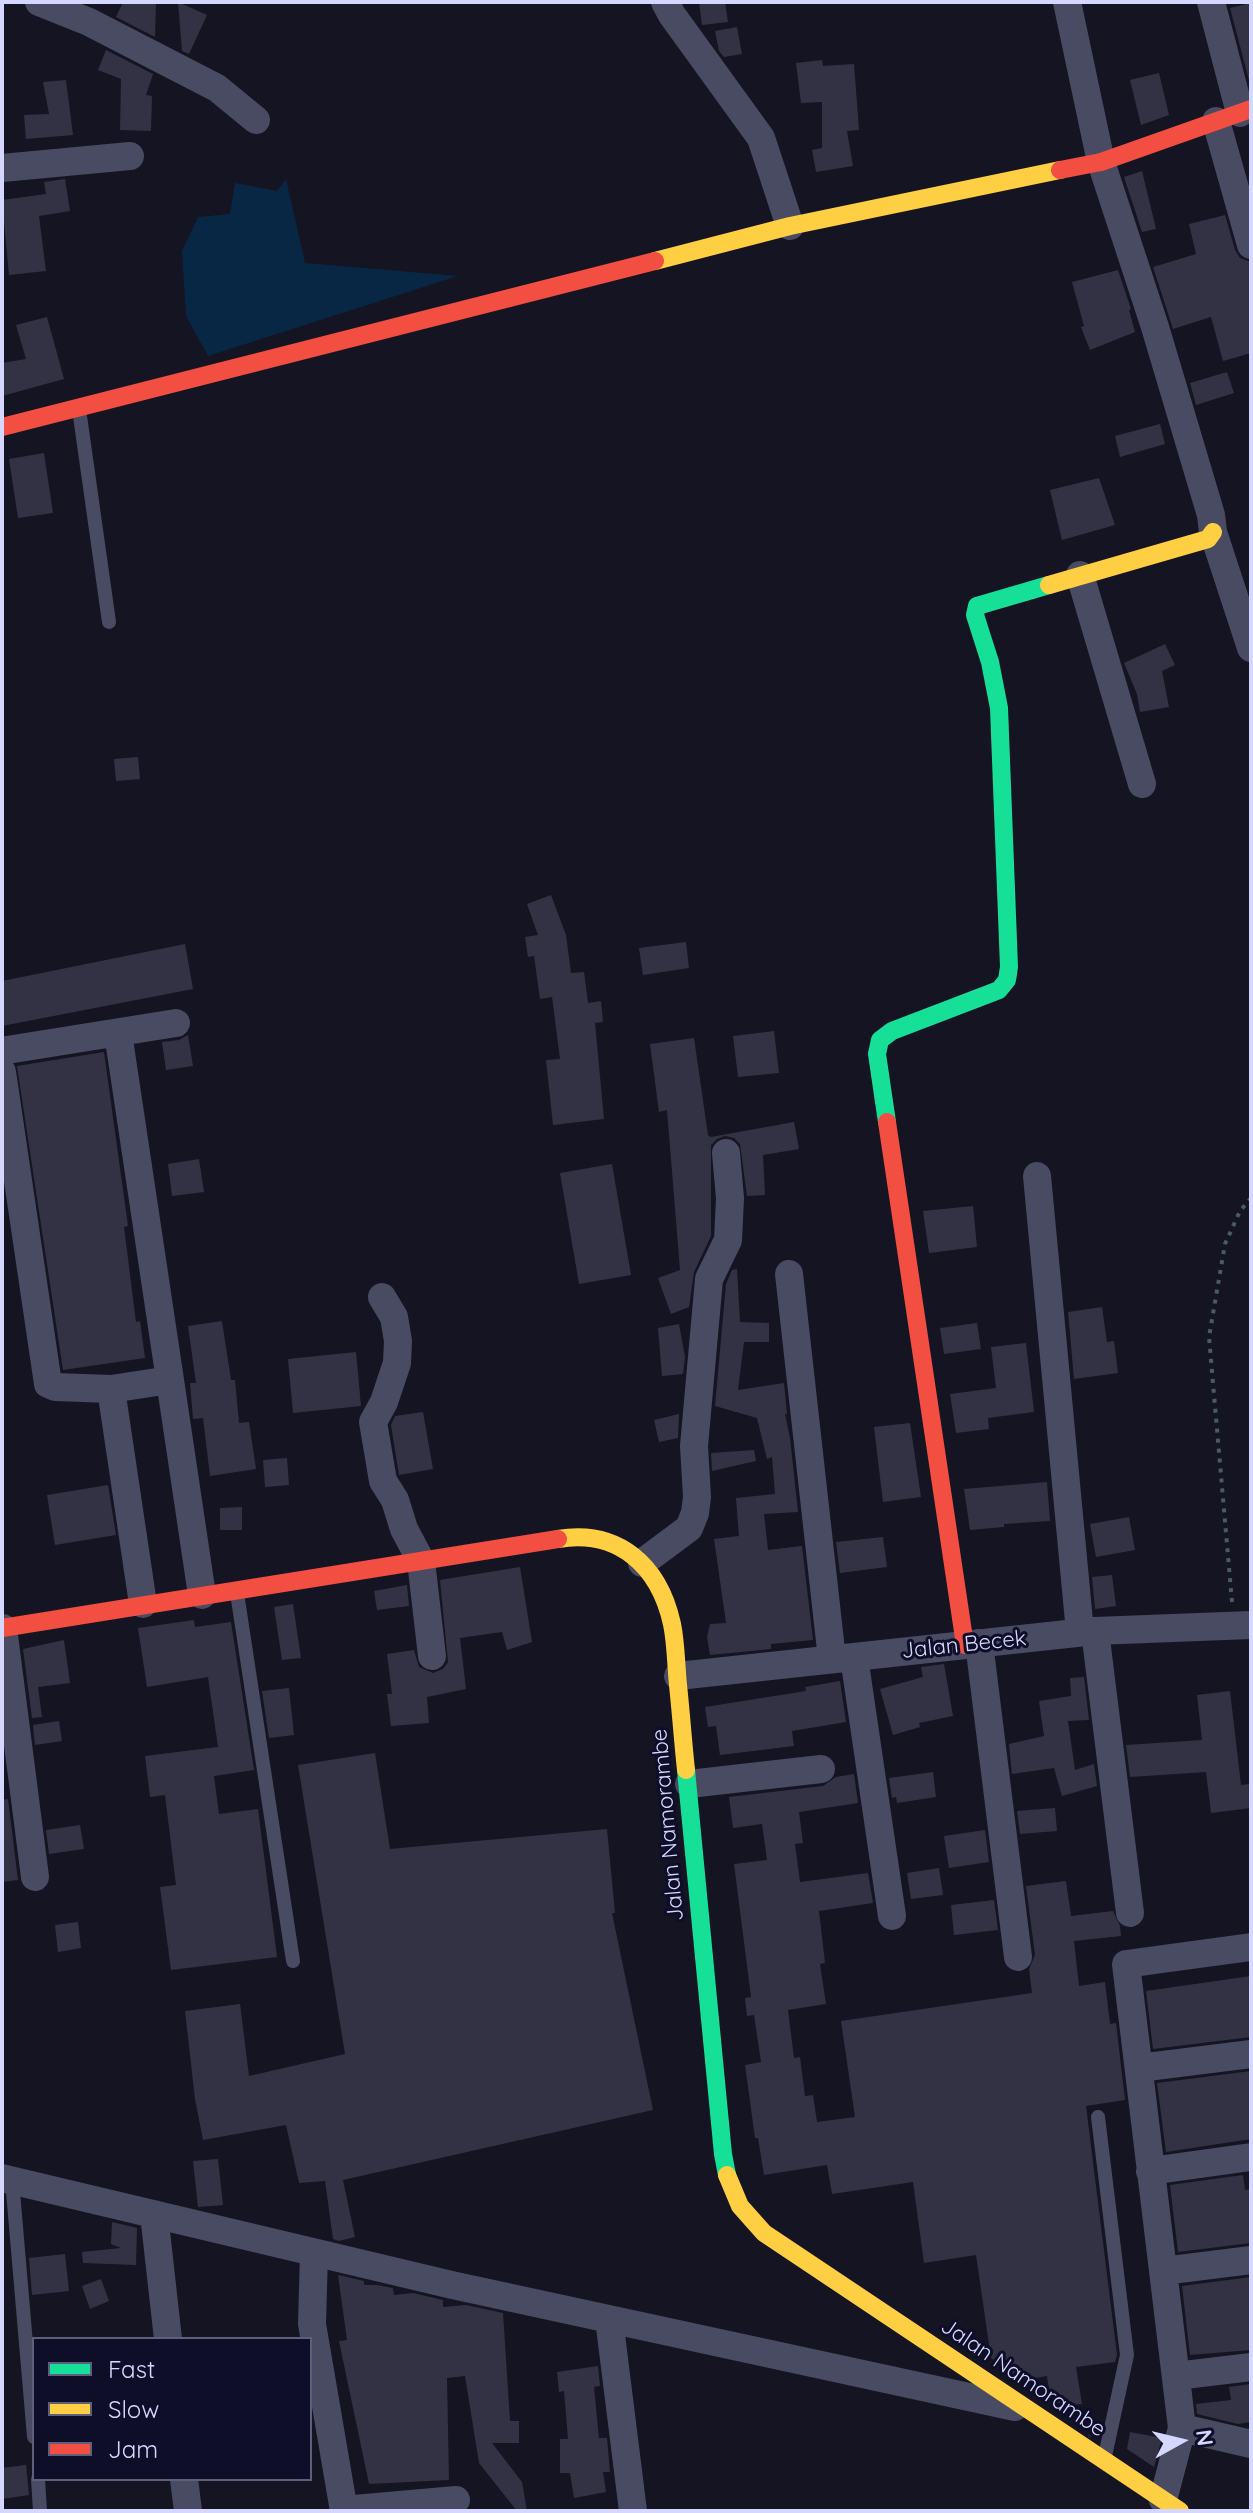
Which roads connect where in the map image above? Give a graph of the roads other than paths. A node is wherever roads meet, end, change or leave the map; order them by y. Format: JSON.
{"nodes":[{"id":1,"x":39,"y":2,"type":"edge"},
{"id":2,"x":665,"y":2,"type":"edge"},
{"id":3,"x":1067,"y":2,"type":"edge"},
{"id":4,"x":1211,"y":2,"type":"edge"},
{"id":5,"x":1236,"y":114,"type":"edge"},
{"id":6,"x":256,"y":120,"type":"dead end"},
{"id":7,"x":130,"y":156,"type":"dead end"},
{"id":8,"x":1101,"y":162,"type":"junction"},
{"id":9,"x":2,"y":168,"type":"edge"},
{"id":10,"x":790,"y":226,"type":"junction"},
{"id":11,"x":1251,"y":245,"type":"edge"},
{"id":12,"x":79,"y":409,"type":"junction"},
{"id":13,"x":2,"y":427,"type":"edge"},
{"id":14,"x":1213,"y":532,"type":"junction"},
{"id":15,"x":1080,"y":575,"type":"junction"},
{"id":16,"x":109,"y":622,"type":"dead end"},
{"id":17,"x":1251,"y":648,"type":"edge"},
{"id":18,"x":1142,"y":784,"type":"dead end"},
{"id":19,"x":176,"y":1023,"type":"dead end"},
{"id":20,"x":118,"y":1033,"type":"junction"},
{"id":21,"x":2,"y":1054,"type":"edge"},
{"id":22,"x":2,"y":1072,"type":"edge"},
{"id":23,"x":726,"y":1153,"type":"dead end"},
{"id":24,"x":1037,"y":1176,"type":"dead end"},
{"id":25,"x":789,"y":1274,"type":"dead end"},
{"id":26,"x":382,"y":1297,"type":"dead end"},
{"id":27,"x":170,"y":1380,"type":"junction"},
{"id":28,"x":111,"y":1389,"type":"junction"},
{"id":29,"x":421,"y":1561,"type":"junction"},
{"id":30,"x":642,"y":1563,"type":"junction"},
{"id":31,"x":237,"y":1589,"type":"junction"},
{"id":32,"x":202,"y":1595,"type":"junction"},
{"id":33,"x":143,"y":1604,"type":"junction"},
{"id":34,"x":1242,"y":1626,"type":"edge"},
{"id":35,"x":2,"y":1628,"type":"edge"},
{"id":36,"x":1087,"y":1632,"type":"junction"},
{"id":37,"x":972,"y":1644,"type":"junction"},
{"id":38,"x":432,"y":1656,"type":"dead end"},
{"id":39,"x":843,"y":1658,"type":"junction"},
{"id":40,"x":678,"y":1676,"type":"junction"},
{"id":41,"x":821,"y":1769,"type":"dead end"},
{"id":42,"x":689,"y":1784,"type":"junction"},
{"id":43,"x":35,"y":1877,"type":"dead end"},
{"id":44,"x":1130,"y":1913,"type":"dead end"},
{"id":45,"x":892,"y":1916,"type":"dead end"},
{"id":46,"x":1251,"y":1947,"type":"edge"},
{"id":47,"x":1018,"y":1957,"type":"dead end"},
{"id":48,"x":293,"y":1961,"type":"dead end"},
{"id":49,"x":1251,"y":2054,"type":"edge"},
{"id":50,"x":1139,"y":2068,"type":"junction"},
{"id":51,"x":1098,"y":2117,"type":"dead end"},
{"id":52,"x":1251,"y":2157,"type":"edge"},
{"id":53,"x":1150,"y":2171,"type":"junction"},
{"id":54,"x":7,"y":2179,"type":"edge"},
{"id":55,"x":154,"y":2214,"type":"junction"},
{"id":56,"x":314,"y":2253,"type":"junction"},
{"id":57,"x":1251,"y":2260,"type":"edge"},
{"id":58,"x":1163,"y":2271,"type":"junction"},
{"id":59,"x":609,"y":2319,"type":"junction"},
{"id":60,"x":168,"y":2337,"type":"edge"},
{"id":61,"x":1251,"y":2367,"type":"edge"},
{"id":62,"x":1176,"y":2376,"type":"junction"},
{"id":63,"x":1031,"y":2411,"type":"junction"},
{"id":64,"x":32,"y":2418,"type":"edge"},
{"id":65,"x":1182,"y":2428,"type":"junction"},
{"id":66,"x":1251,"y":2444,"type":"edge"},
{"id":67,"x":1104,"y":2462,"type":"junction"},
{"id":68,"x":38,"y":2481,"type":"edge"},
{"id":69,"x":184,"y":2481,"type":"edge"},
{"id":70,"x":456,"y":2500,"type":"dead end"},
{"id":71,"x":1171,"y":2506,"type":"edge"},
{"id":72,"x":344,"y":2510,"type":"edge"},
{"id":73,"x":40,"y":2511,"type":"edge"},
{"id":74,"x":188,"y":2511,"type":"edge"},
{"id":75,"x":633,"y":2511,"type":"edge"}],
"edges":[{"from":1,"to":6,"type":"street"},
{"from":2,"to":10,"type":"street"},
{"from":3,"to":8,"type":"street"},
{"from":4,"to":5,"type":"street"},
{"from":5,"to":8,"type":"street"},
{"from":5,"to":11,"type":"street"},
{"from":7,"to":9,"type":"street"},
{"from":8,"to":10,"type":"street"},
{"from":8,"to":14,"type":"street"},
{"from":10,"to":12,"type":"street"},
{"from":12,"to":13,"type":"street"},
{"from":12,"to":16,"type":"lane"},
{"from":14,"to":15,"type":"street"},
{"from":14,"to":17,"type":"street"},
{"from":15,"to":18,"type":"street"},
{"from":15,"to":37,"type":"street"},
{"from":19,"to":20,"type":"street"},
{"from":20,"to":21,"type":"street"},
{"from":20,"to":27,"type":"street"},
{"from":22,"to":28,"type":"street"},
{"from":23,"to":30,"type":"street"},
{"from":24,"to":36,"type":"street"},
{"from":25,"to":39,"type":"street"},
{"from":26,"to":29,"type":"street"},
{"from":27,"to":28,"type":"street"},
{"from":27,"to":32,"type":"street"},
{"from":28,"to":33,"type":"street"},
{"from":29,"to":30,"type":"street","name":"Jalan Namorambe"},
{"from":29,"to":31,"type":"street","name":"Jalan Namorambe"},
{"from":29,"to":38,"type":"street"},
{"from":30,"to":40,"type":"street","name":"Jalan Namorambe"},
{"from":31,"to":32,"type":"street","name":"Jalan Namorambe"},
{"from":31,"to":48,"type":"lane"},
{"from":32,"to":33,"type":"street","name":"Jalan Namorambe"},
{"from":33,"to":35,"type":"street","name":"Jalan Namorambe"},
{"from":34,"to":36,"type":"street","name":"Jalan Becek"},
{"from":35,"to":43,"type":"street"},
{"from":36,"to":37,"type":"street","name":"Jalan Becek"},
{"from":36,"to":44,"type":"street"},
{"from":37,"to":39,"type":"street","name":"Jalan Becek"},
{"from":37,"to":47,"type":"street"},
{"from":39,"to":40,"type":"street","name":"Jalan Becek"},
{"from":39,"to":45,"type":"street"},
{"from":40,"to":42,"type":"street","name":"Jalan Namorambe"},
{"from":41,"to":42,"type":"street"},
{"from":42,"to":63,"type":"street","name":"Jalan Namorambe"},
{"from":46,"to":50,"type":"street"},
{"from":49,"to":50,"type":"street"},
{"from":50,"to":53,"type":"street"},
{"from":51,"to":67,"type":"lane"},
{"from":52,"to":53,"type":"street"},
{"from":53,"to":58,"type":"street"},
{"from":54,"to":55,"type":"street"},
{"from":54,"to":64,"type":"lane"},
{"from":55,"to":56,"type":"street"},
{"from":55,"to":60,"type":"street"},
{"from":56,"to":59,"type":"street"},
{"from":56,"to":72,"type":"street"},
{"from":57,"to":58,"type":"street"},
{"from":58,"to":62,"type":"street"},
{"from":59,"to":63,"type":"street"},
{"from":59,"to":75,"type":"street"},
{"from":61,"to":62,"type":"street"},
{"from":62,"to":65,"type":"street"},
{"from":63,"to":67,"type":"street","name":"Jalan Namorambe"},
{"from":65,"to":66,"type":"street"},
{"from":65,"to":71,"type":"street"},
{"from":67,"to":71,"type":"street","name":"Jalan Namorambe"},
{"from":68,"to":73,"type":"lane"},
{"from":69,"to":74,"type":"street"},
{"from":70,"to":72,"type":"street"}]}
